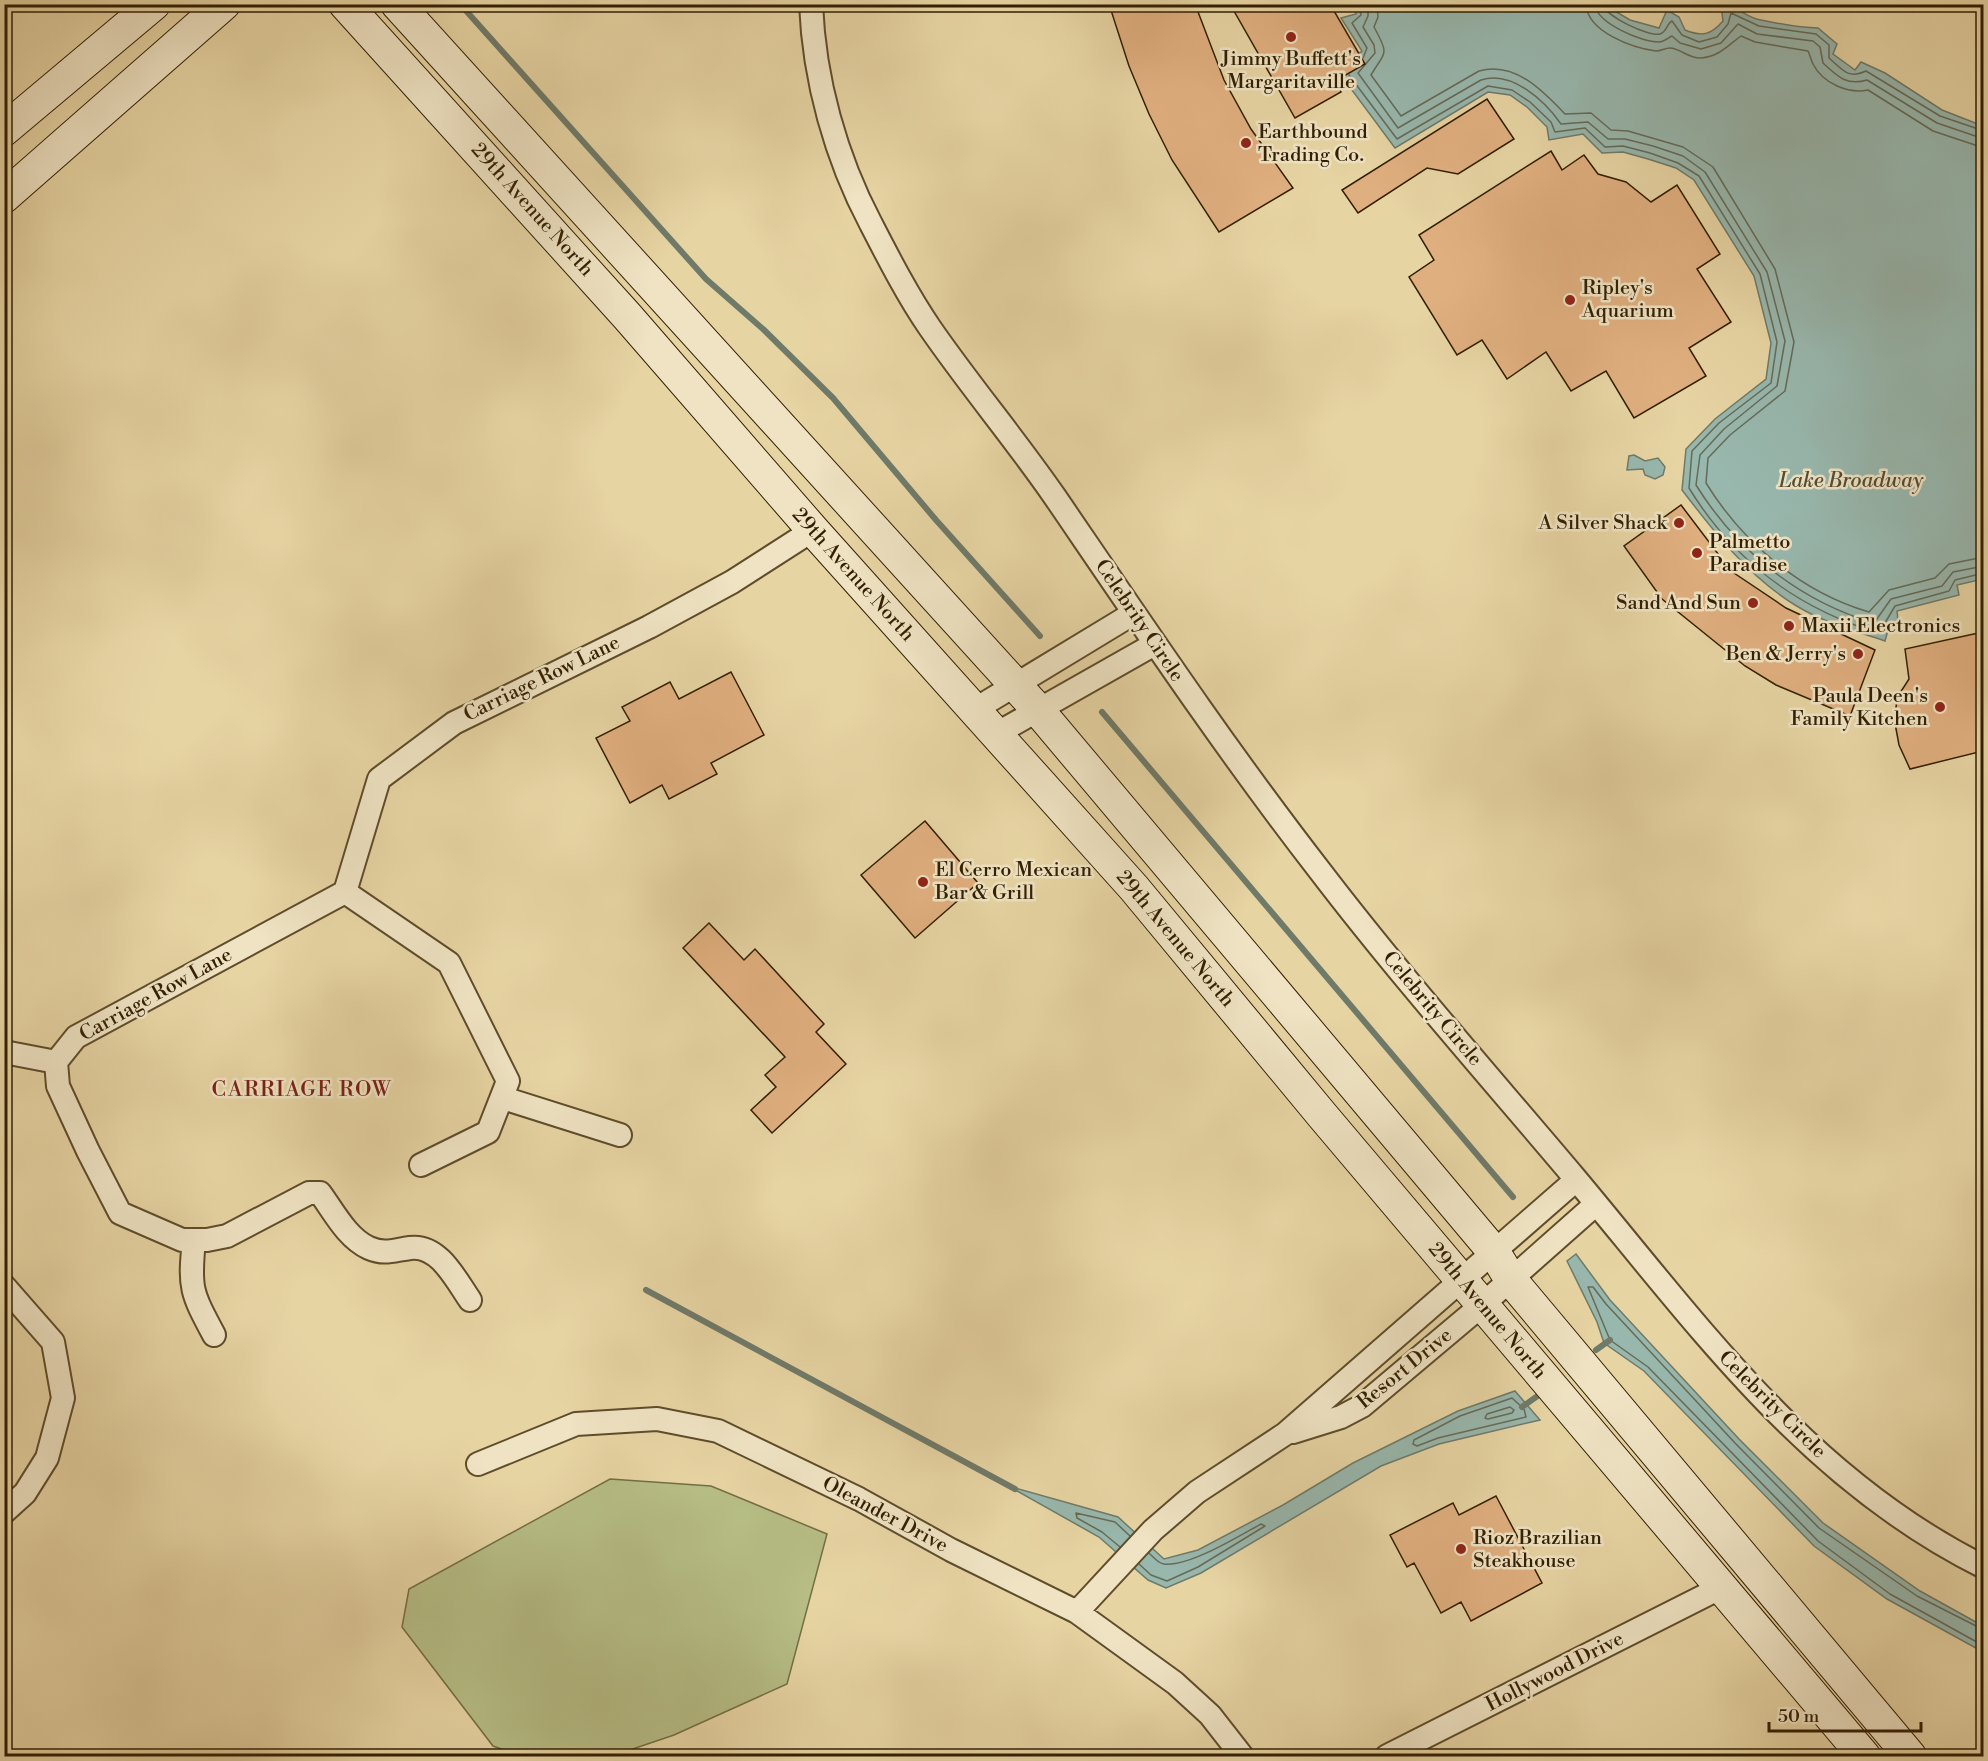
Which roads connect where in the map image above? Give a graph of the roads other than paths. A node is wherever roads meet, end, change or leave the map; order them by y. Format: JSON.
{"nodes":[{"id":1,"x":154,"y":4,"type":"edge"},
{"id":2,"x":224,"y":4,"type":"edge"},
{"id":3,"x":345,"y":4,"type":"edge"},
{"id":4,"x":397,"y":4,"type":"edge"},
{"id":5,"x":811,"y":4,"type":"edge"},
{"id":6,"x":4,"y":130,"type":"edge"},
{"id":7,"x":4,"y":197,"type":"edge"},
{"id":8,"x":813,"y":530,"type":"junction"},
{"id":9,"x":1134,"y":613,"type":"junction"},
{"id":10,"x":1153,"y":645,"type":"junction"},
{"id":11,"x":1015,"y":685,"type":"junction"},
{"id":12,"x":974,"y":710,"type":"junction"},
{"id":13,"x":1038,"y":710,"type":"junction"},
{"id":14,"x":996,"y":734,"type":"junction"},
{"id":15,"x":345,"y":891,"type":"junction"},
{"id":16,"x":4,"y":1053,"type":"edge"},
{"id":17,"x":56,"y":1062,"type":"junction"},
{"id":18,"x":503,"y":1098,"type":"junction"},
{"id":19,"x":620,"y":1135,"type":"dead end"},
{"id":20,"x":421,"y":1165,"type":"dead end"},
{"id":21,"x":1576,"y":1180,"type":"junction"},
{"id":22,"x":1596,"y":1204,"type":"junction"},
{"id":23,"x":194,"y":1240,"type":"junction"},
{"id":24,"x":1494,"y":1252,"type":"junction"},
{"id":25,"x":1511,"y":1280,"type":"junction"},
{"id":26,"x":1462,"y":1281,"type":"junction"},
{"id":27,"x":4,"y":1286,"type":"edge"},
{"id":28,"x":470,"y":1300,"type":"dead end"},
{"id":29,"x":1482,"y":1305,"type":"junction"},
{"id":30,"x":214,"y":1335,"type":"dead end"},
{"id":31,"x":1285,"y":1434,"type":"junction"},
{"id":32,"x":478,"y":1464,"type":"dead end"},
{"id":33,"x":4,"y":1512,"type":"edge"},
{"id":34,"x":1983,"y":1567,"type":"edge"},
{"id":35,"x":1722,"y":1587,"type":"junction"},
{"id":36,"x":1077,"y":1612,"type":"junction"},
{"id":37,"x":1242,"y":1756,"type":"edge"},
{"id":38,"x":1387,"y":1756,"type":"edge"},
{"id":39,"x":1864,"y":1756,"type":"edge"},
{"id":40,"x":1910,"y":1756,"type":"edge"}],
"edges":[{"from":1,"to":6,"type":"main road"},
{"from":2,"to":7,"type":"main road"},
{"from":3,"to":8,"type":"main road","name":"29th Avenue North"},
{"from":4,"to":11,"type":"main road","name":"29th Avenue North"},
{"from":5,"to":9,"type":"street","name":"Celebrity Circle"},
{"from":8,"to":12,"type":"main road","name":"29th Avenue North"},
{"from":8,"to":15,"type":"street","name":"Carriage Row Lane"},
{"from":9,"to":10,"type":"street","name":"Celebrity Circle"},
{"from":9,"to":11,"type":"street"},
{"from":10,"to":13,"type":"street"},
{"from":10,"to":21,"type":"street","name":"Celebrity Circle"},
{"from":11,"to":12,"type":"street"},
{"from":11,"to":13,"type":"main road","name":"29th Avenue North"},
{"from":12,"to":14,"type":"main road","name":"29th Avenue North"},
{"from":13,"to":14,"type":"street"},
{"from":13,"to":24,"type":"main road","name":"29th Avenue North"},
{"from":14,"to":26,"type":"main road","name":"29th Avenue North"},
{"from":15,"to":17,"type":"street","name":"Carriage Row Lane"},
{"from":15,"to":18,"type":"street"},
{"from":16,"to":17,"type":"street"},
{"from":17,"to":23,"type":"street"},
{"from":18,"to":19,"type":"street"},
{"from":18,"to":20,"type":"street"},
{"from":21,"to":22,"type":"street","name":"Celebrity Circle"},
{"from":21,"to":24,"type":"street"},
{"from":22,"to":25,"type":"street"},
{"from":22,"to":34,"type":"street","name":"Celebrity Circle"},
{"from":23,"to":28,"type":"street"},
{"from":23,"to":30,"type":"street"},
{"from":24,"to":25,"type":"main road","name":"29th Avenue North"},
{"from":24,"to":26,"type":"street","name":"Resort Drive"},
{"from":25,"to":29,"type":"street","name":"Resort Drive"},
{"from":25,"to":40,"type":"main road","name":"29th Avenue North"},
{"from":26,"to":29,"type":"main road","name":"29th Avenue North"},
{"from":26,"to":31,"type":"street","name":"Resort Drive"},
{"from":27,"to":33,"type":"street"},
{"from":29,"to":31,"type":"street","name":"Resort Drive"},
{"from":29,"to":35,"type":"main road","name":"29th Avenue North"},
{"from":31,"to":36,"type":"street","name":"Resort Drive"},
{"from":32,"to":36,"type":"street","name":"Oleander Drive"},
{"from":35,"to":38,"type":"street","name":"Hollywood Drive"},
{"from":35,"to":39,"type":"main road","name":"29th Avenue North"},
{"from":36,"to":37,"type":"street","name":"Oleander Drive"}]}
